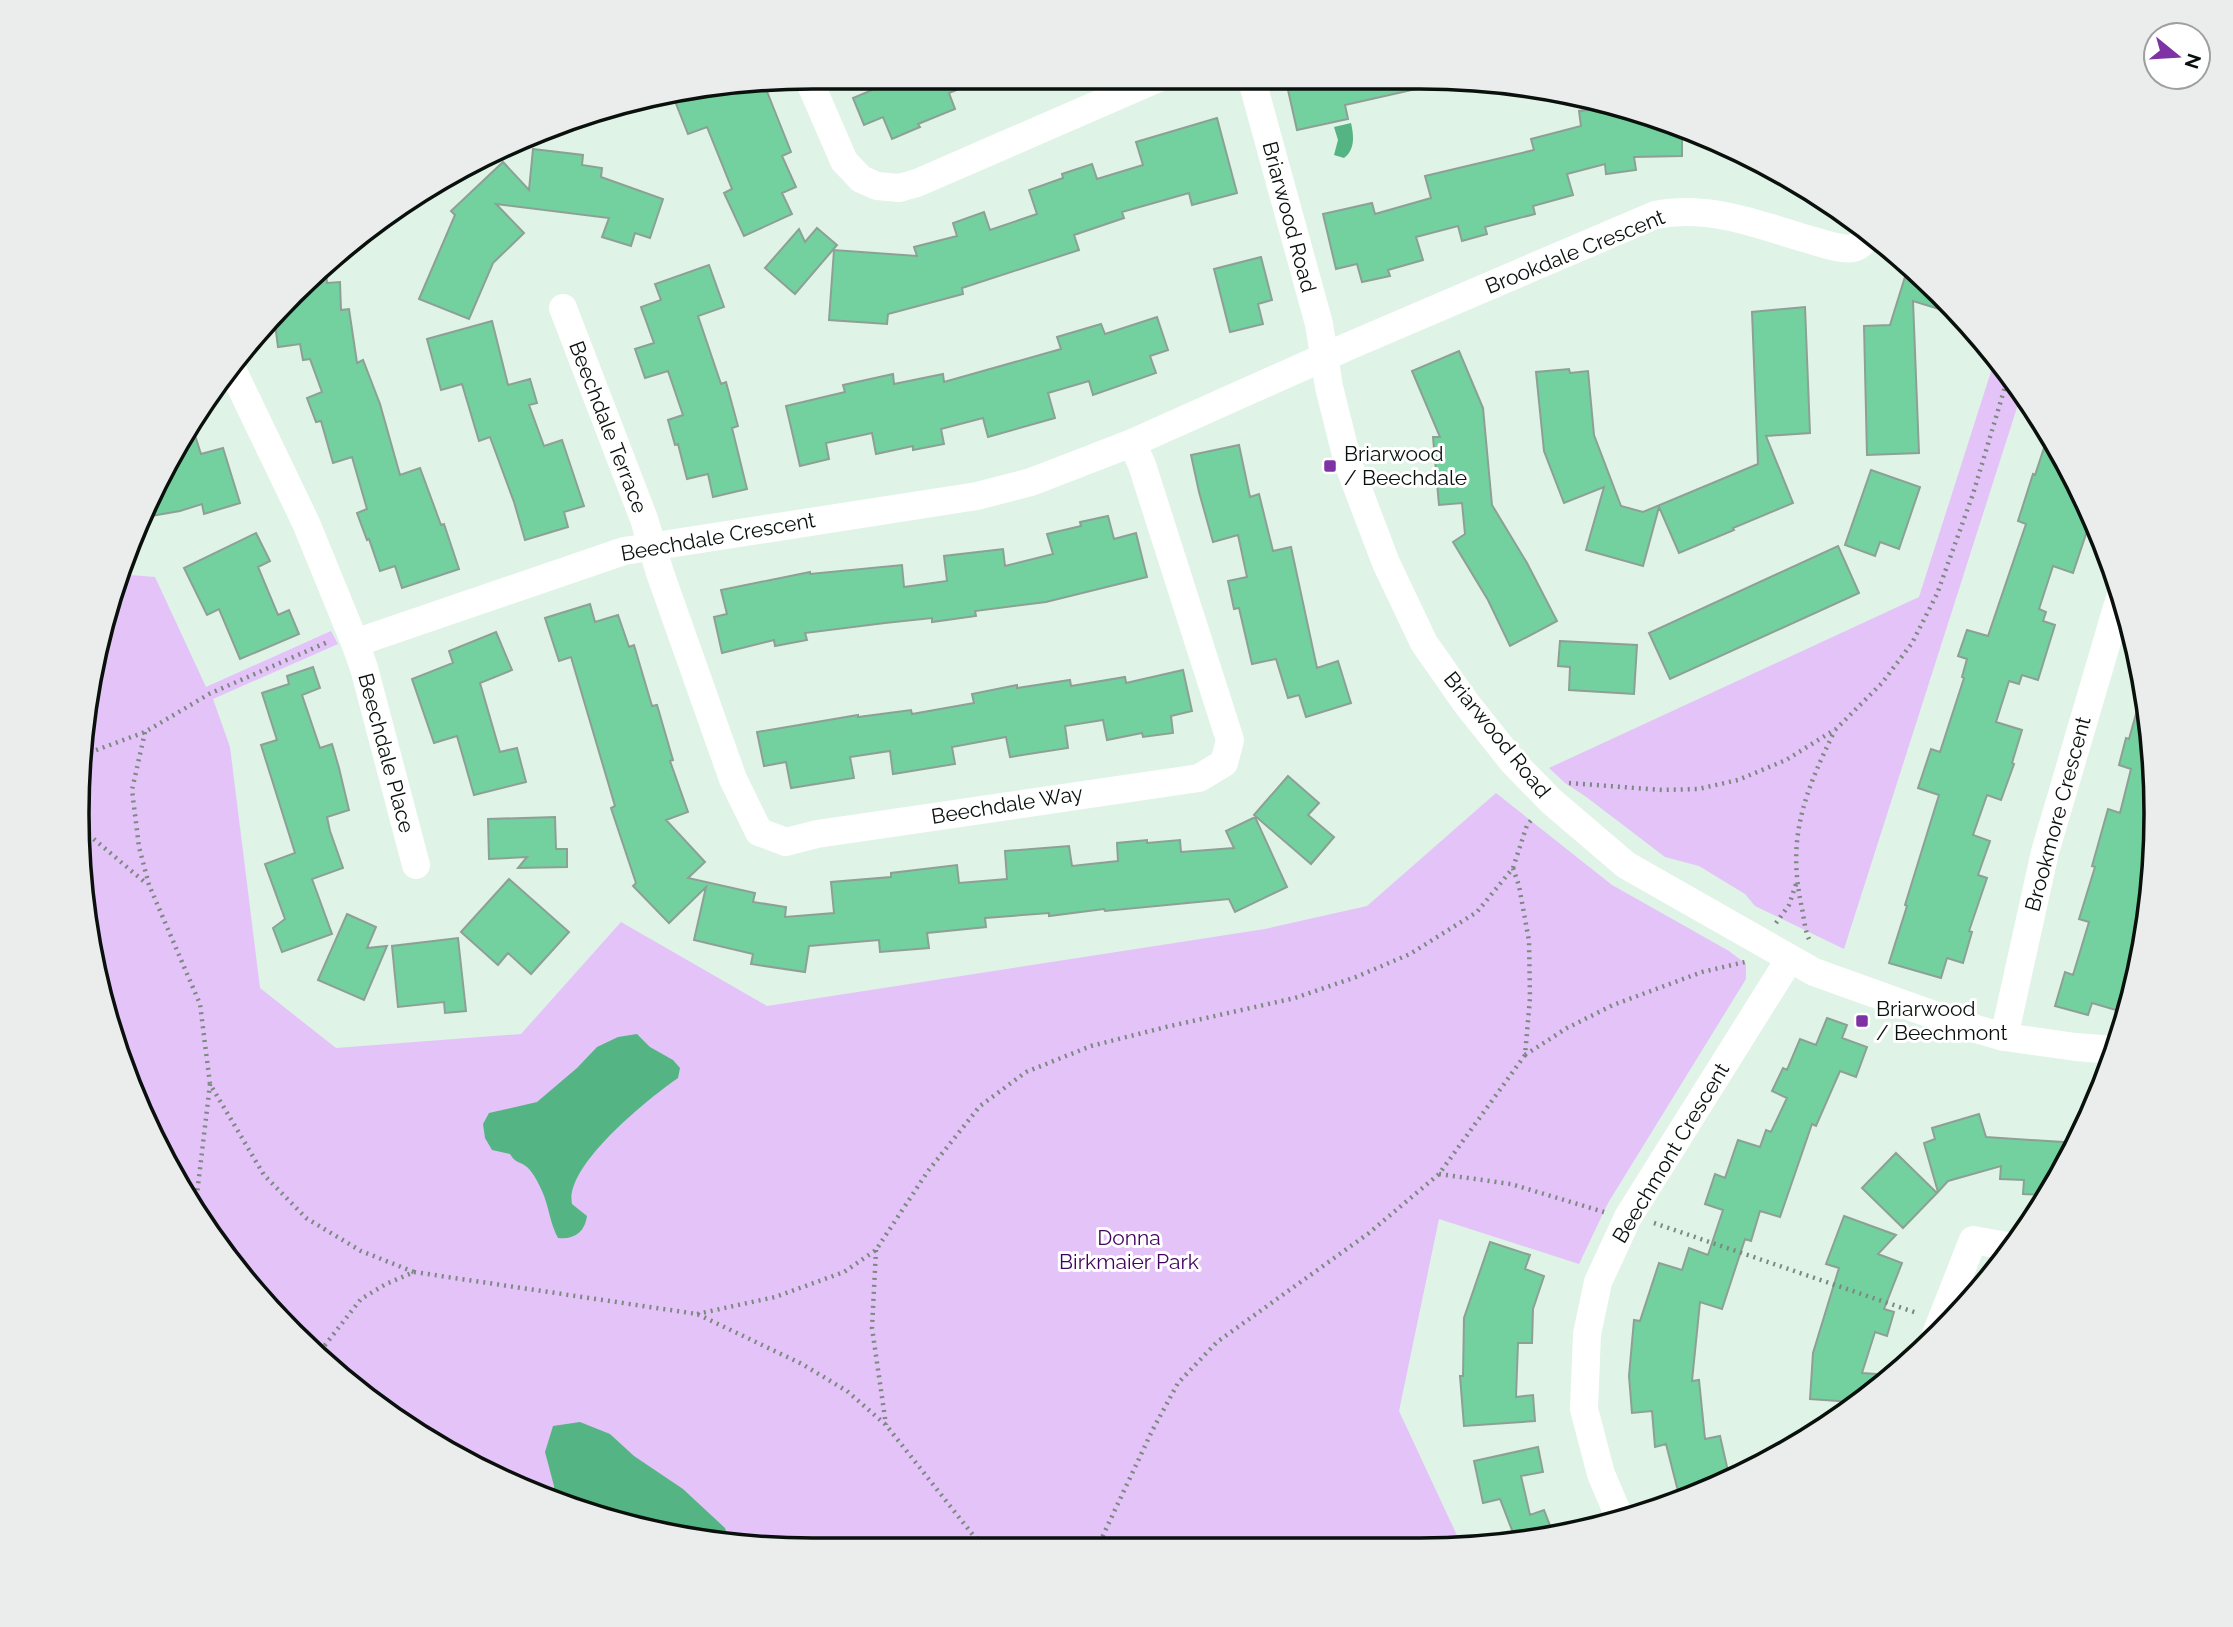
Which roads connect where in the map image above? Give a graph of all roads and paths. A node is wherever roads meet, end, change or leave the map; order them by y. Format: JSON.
{"nodes":[{"id":1,"x":813,"y":89,"type":"edge"},
{"id":2,"x":1133,"y":89,"type":"edge"},
{"id":3,"x":1254,"y":89,"type":"edge"},
{"id":4,"x":1864,"y":242,"type":"edge"},
{"id":5,"x":563,"y":308,"type":"dead end"},
{"id":6,"x":1324,"y":357,"type":"junction"},
{"id":7,"x":236,"y":377,"type":"edge"},
{"id":8,"x":2005,"y":388,"type":"edge"},
{"id":9,"x":1132,"y":443,"type":"junction"},
{"id":10,"x":652,"y":546,"type":"junction"},
{"id":11,"x":351,"y":631,"type":"junction"},
{"id":12,"x":2120,"y":640,"type":"edge"},
{"id":13,"x":1836,"y":729,"type":"junction"},
{"id":14,"x":145,"y":732,"type":"junction"},
{"id":15,"x":92,"y":751,"type":"edge"},
{"id":16,"x":1551,"y":801,"type":"junction"},
{"id":17,"x":90,"y":836,"type":"edge"},
{"id":18,"x":416,"y":865,"type":"dead end"},
{"id":19,"x":1513,"y":868,"type":"junction"},
{"id":20,"x":1796,"y":884,"type":"junction"},
{"id":21,"x":149,"y":885,"type":"junction"},
{"id":22,"x":1762,"y":942,"type":"junction"},
{"id":23,"x":1801,"y":966,"type":"junction"},
{"id":24,"x":2004,"y":1037,"type":"junction"},
{"id":25,"x":2104,"y":1048,"type":"edge"},
{"id":26,"x":1525,"y":1055,"type":"junction"},
{"id":27,"x":210,"y":1084,"type":"junction"},
{"id":28,"x":1438,"y":1174,"type":"junction"},
{"id":29,"x":197,"y":1194,"type":"edge"},
{"id":30,"x":1628,"y":1217,"type":"junction"},
{"id":31,"x":2001,"y":1245,"type":"edge"},
{"id":32,"x":876,"y":1250,"type":"junction"},
{"id":33,"x":414,"y":1272,"type":"junction"},
{"id":34,"x":697,"y":1314,"type":"junction"},
{"id":35,"x":1930,"y":1324,"type":"edge"},
{"id":36,"x":324,"y":1347,"type":"edge"},
{"id":37,"x":886,"y":1426,"type":"junction"},
{"id":38,"x":1616,"y":1510,"type":"edge"},
{"id":39,"x":977,"y":1538,"type":"edge"},
{"id":40,"x":1102,"y":1538,"type":"edge"}],
"edges":[{"from":1,"to":2,"type":"street"},
{"from":3,"to":6,"type":"street","name":"Briarwood Road"},
{"from":4,"to":6,"type":"street","name":"Brookdale Crescent"},
{"from":5,"to":10,"type":"street","name":"Beechdale Terrace"},
{"from":6,"to":9,"type":"street","name":"Beechdale Crescent"},
{"from":6,"to":16,"type":"street","name":"Briarwood Road"},
{"from":7,"to":11,"type":"street"},
{"from":8,"to":13,"type":"path"},
{"from":9,"to":10,"type":"street","name":"Beechdale Crescent"},
{"from":9,"to":10,"type":"street","name":"Beechdale Way"},
{"from":10,"to":11,"type":"street","name":"Beechdale Crescent"},
{"from":11,"to":14,"type":"path"},
{"from":11,"to":18,"type":"street","name":"Beechdale Place"},
{"from":12,"to":24,"type":"street","name":"Brookmore Crescent"},
{"from":13,"to":16,"type":"path"},
{"from":13,"to":20,"type":"path"},
{"from":14,"to":15,"type":"path"},
{"from":14,"to":21,"type":"path"},
{"from":16,"to":19,"type":"path"},
{"from":16,"to":22,"type":"street","name":"Briarwood Road"},
{"from":17,"to":21,"type":"path"},
{"from":19,"to":26,"type":"path"},
{"from":19,"to":32,"type":"path"},
{"from":20,"to":22,"type":"path"},
{"from":20,"to":23,"type":"path"},
{"from":21,"to":27,"type":"path"},
{"from":22,"to":23,"type":"street","name":"Briarwood Road"},
{"from":22,"to":26,"type":"path"},
{"from":23,"to":24,"type":"street","name":"Briarwood Road"},
{"from":23,"to":30,"type":"street","name":"Beechmont Crescent"},
{"from":24,"to":25,"type":"street","name":"Briarwood Road"},
{"from":26,"to":28,"type":"path"},
{"from":27,"to":29,"type":"path"},
{"from":27,"to":33,"type":"path"},
{"from":28,"to":30,"type":"path"},
{"from":28,"to":40,"type":"path"},
{"from":30,"to":35,"type":"path"},
{"from":30,"to":38,"type":"street","name":"Beechmont Crescent"},
{"from":31,"to":35,"type":"street"},
{"from":32,"to":34,"type":"path"},
{"from":32,"to":37,"type":"path"},
{"from":33,"to":34,"type":"path"},
{"from":33,"to":36,"type":"path"},
{"from":34,"to":37,"type":"path"},
{"from":37,"to":39,"type":"path"}]}
